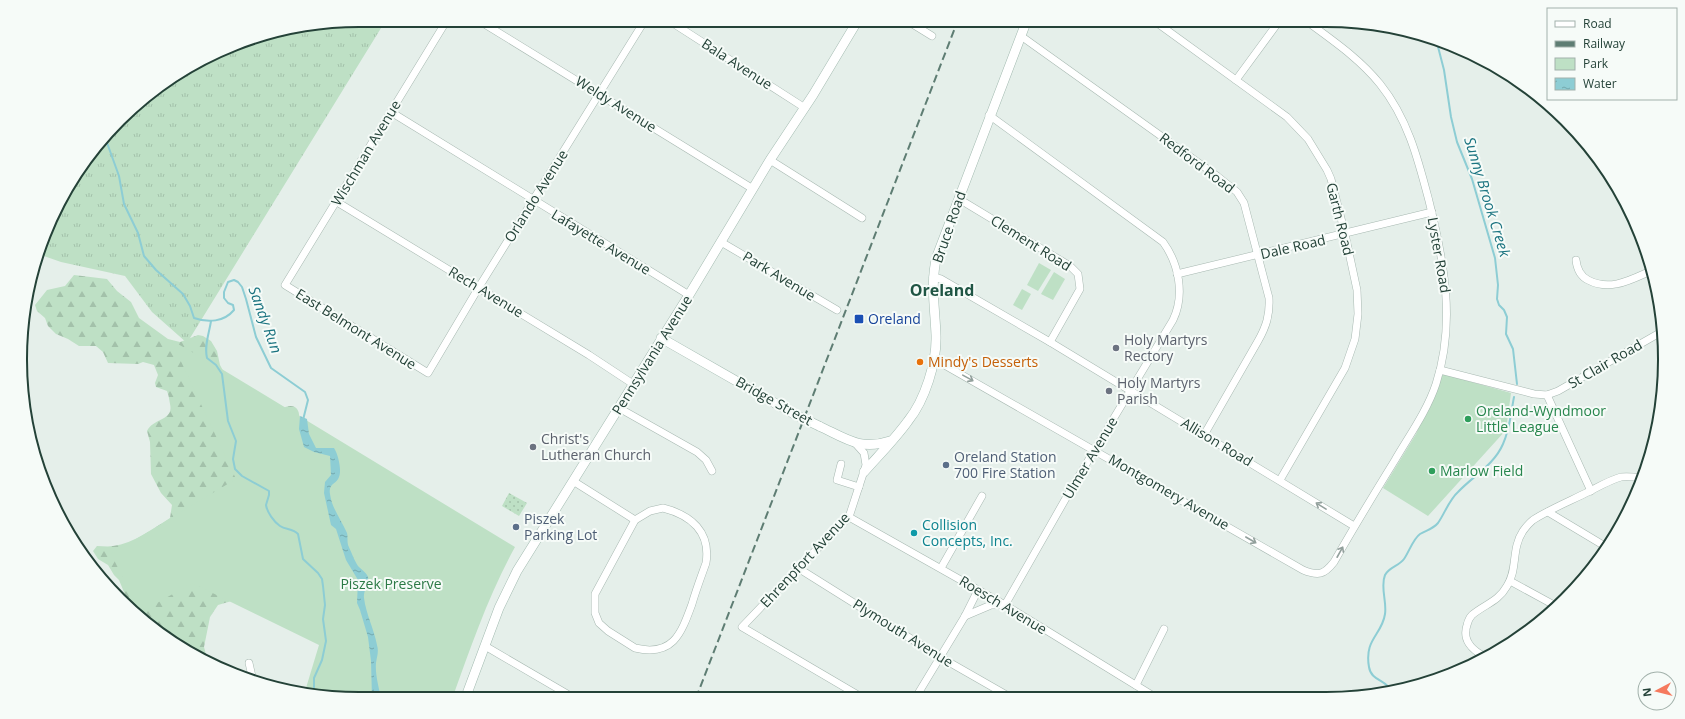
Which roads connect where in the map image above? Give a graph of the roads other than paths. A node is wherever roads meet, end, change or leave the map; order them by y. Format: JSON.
{"nodes":[{"id":1,"x":443,"y":27,"type":"edge"},
{"id":2,"x":490,"y":27,"type":"edge"},
{"id":3,"x":641,"y":27,"type":"edge"},
{"id":4,"x":679,"y":27,"type":"edge"},
{"id":5,"x":854,"y":27,"type":"edge"},
{"id":6,"x":917,"y":27,"type":"edge"},
{"id":7,"x":1024,"y":27,"type":"edge"},
{"id":8,"x":1163,"y":27,"type":"edge"},
{"id":9,"x":1275,"y":27,"type":"edge"},
{"id":10,"x":1314,"y":27,"type":"edge"},
{"id":11,"x":932,"y":36,"type":"dead end"},
{"id":12,"x":1020,"y":36,"type":"junction"},
{"id":13,"x":1236,"y":80,"type":"junction"},
{"id":14,"x":600,"y":94,"type":"junction"},
{"id":15,"x":805,"y":108,"type":"junction"},
{"id":16,"x":391,"y":112,"type":"junction"},
{"id":17,"x":990,"y":115,"type":"junction"},
{"id":18,"x":770,"y":160,"type":"junction"},
{"id":19,"x":752,"y":189,"type":"junction"},
{"id":20,"x":959,"y":199,"type":"junction"},
{"id":21,"x":534,"y":200,"type":"junction"},
{"id":22,"x":336,"y":202,"type":"junction"},
{"id":23,"x":1432,"y":212,"type":"junction"},
{"id":24,"x":862,"y":218,"type":"dead end"},
{"id":25,"x":1345,"y":234,"type":"junction"},
{"id":26,"x":721,"y":242,"type":"junction"},
{"id":27,"x":1258,"y":255,"type":"junction"},
{"id":28,"x":1576,"y":260,"type":"dead end"},
{"id":29,"x":1647,"y":273,"type":"edge"},
{"id":30,"x":1177,"y":274,"type":"junction"},
{"id":31,"x":933,"y":277,"type":"junction"},
{"id":32,"x":285,"y":285,"type":"joint"},
{"id":33,"x":478,"y":287,"type":"junction"},
{"id":34,"x":689,"y":295,"type":"junction"},
{"id":35,"x":837,"y":310,"type":"dead end"},
{"id":36,"x":1657,"y":335,"type":"edge"},
{"id":37,"x":662,"y":338,"type":"junction"},
{"id":38,"x":1050,"y":342,"type":"junction"},
{"id":39,"x":934,"y":359,"type":"junction"},
{"id":40,"x":1440,"y":370,"type":"junction"},
{"id":41,"x":428,"y":373,"type":"joint"},
{"id":42,"x":633,"y":384,"type":"junction"},
{"id":43,"x":1131,"y":391,"type":"junction"},
{"id":44,"x":1547,"y":395,"type":"junction"},
{"id":45,"x":619,"y":408,"type":"junction"},
{"id":46,"x":1204,"y":434,"type":"junction"},
{"id":47,"x":892,"y":441,"type":"junction"},
{"id":48,"x":856,"y":444,"type":"junction"},
{"id":49,"x":1095,"y":450,"type":"junction"},
{"id":50,"x":842,"y":464,"type":"dead end"},
{"id":51,"x":712,"y":471,"type":"dead end"},
{"id":52,"x":864,"y":472,"type":"junction"},
{"id":53,"x":1636,"y":477,"type":"edge"},
{"id":54,"x":1280,"y":480,"type":"junction"},
{"id":55,"x":572,"y":481,"type":"junction"},
{"id":56,"x":859,"y":487,"type":"junction"},
{"id":57,"x":1591,"y":491,"type":"junction"},
{"id":58,"x":982,"y":496,"type":"dead end"},
{"id":59,"x":1548,"y":512,"type":"junction"},
{"id":60,"x":849,"y":517,"type":"junction"},
{"id":61,"x":635,"y":520,"type":"junction"},
{"id":62,"x":1354,"y":526,"type":"junction"},
{"id":63,"x":1602,"y":544,"type":"edge"},
{"id":64,"x":798,"y":568,"type":"junction"},
{"id":65,"x":940,"y":568,"type":"junction"},
{"id":66,"x":1321,"y":574,"type":"joint"},
{"id":67,"x":1510,"y":581,"type":"junction"},
{"id":68,"x":978,"y":590,"type":"junction"},
{"id":69,"x":1551,"y":604,"type":"edge"},
{"id":70,"x":1005,"y":605,"type":"junction"},
{"id":71,"x":965,"y":616,"type":"junction"},
{"id":72,"x":1164,"y":629,"type":"dead end"},
{"id":73,"x":485,"y":646,"type":"junction"},
{"id":74,"x":1480,"y":654,"type":"edge"},
{"id":75,"x":940,"y":657,"type":"junction"},
{"id":76,"x":249,"y":663,"type":"dead end"},
{"id":77,"x":251,"y":673,"type":"edge"},
{"id":78,"x":1136,"y":685,"type":"junction"},
{"id":79,"x":468,"y":692,"type":"edge"},
{"id":80,"x":564,"y":692,"type":"edge"},
{"id":81,"x":853,"y":692,"type":"edge"},
{"id":82,"x":919,"y":692,"type":"edge"},
{"id":83,"x":1001,"y":692,"type":"edge"},
{"id":84,"x":1147,"y":692,"type":"edge"}],
"edges":[{"from":1,"to":16,"type":"street","name":"Wischman Avenue"},
{"from":2,"to":14,"type":"street","name":"Weldy Avenue"},
{"from":3,"to":14,"type":"street","name":"Orlando Avenue"},
{"from":4,"to":15,"type":"street","name":"Bala Avenue"},
{"from":5,"to":15,"type":"main road","name":"Pennsylvania Avenue"},
{"from":6,"to":11,"type":"street"},
{"from":7,"to":12,"type":"main road","name":"Bruce Road"},
{"from":8,"to":13,"type":"street","name":"Garth Road"},
{"from":9,"to":13,"type":"street"},
{"from":10,"to":23,"type":"street","name":"Lyster Road"},
{"from":12,"to":17,"type":"main road","name":"Bruce Road"},
{"from":12,"to":27,"type":"street","name":"Redford Road"},
{"from":13,"to":25,"type":"street","name":"Garth Road"},
{"from":14,"to":19,"type":"street","name":"Weldy Avenue"},
{"from":14,"to":21,"type":"street","name":"Orlando Avenue"},
{"from":15,"to":18,"type":"main road","name":"Pennsylvania Avenue"},
{"from":16,"to":21,"type":"street","name":"Lafayette Avenue"},
{"from":16,"to":22,"type":"street","name":"Wischman Avenue"},
{"from":17,"to":20,"type":"main road","name":"Bruce Road"},
{"from":17,"to":30,"type":"street","name":"Ulmer Avenue"},
{"from":18,"to":19,"type":"main road","name":"Pennsylvania Avenue"},
{"from":18,"to":24,"type":"street"},
{"from":19,"to":26,"type":"main road","name":"Pennsylvania Avenue"},
{"from":20,"to":31,"type":"main road","name":"Bruce Road"},
{"from":20,"to":38,"type":"street","name":"Clement Road"},
{"from":21,"to":33,"type":"street","name":"Orlando Avenue"},
{"from":21,"to":34,"type":"street","name":"Lafayette Avenue"},
{"from":22,"to":32,"type":"street","name":"Wischman Avenue"},
{"from":22,"to":33,"type":"street","name":"Rech Avenue"},
{"from":23,"to":25,"type":"street","name":"Dale Road"},
{"from":23,"to":40,"type":"street","name":"Lyster Road"},
{"from":25,"to":27,"type":"street","name":"Dale Road"},
{"from":25,"to":54,"type":"street","name":"Garth Road"},
{"from":26,"to":34,"type":"main road","name":"Pennsylvania Avenue"},
{"from":26,"to":35,"type":"street","name":"Park Avenue"},
{"from":27,"to":30,"type":"street","name":"Dale Road"},
{"from":27,"to":46,"type":"street","name":"Redford Road"},
{"from":28,"to":29,"type":"street"},
{"from":30,"to":43,"type":"street","name":"Ulmer Avenue"},
{"from":31,"to":38,"type":"street","name":"Allison Road"},
{"from":31,"to":39,"type":"main road","name":"Bruce Road"},
{"from":32,"to":41,"type":"street","name":"East Belmont Avenue"},
{"from":33,"to":41,"type":"street","name":"Orlando Avenue"},
{"from":33,"to":42,"type":"street","name":"Rech Avenue"},
{"from":34,"to":37,"type":"main road","name":"Pennsylvania Avenue"},
{"from":36,"to":44,"type":"street","name":"St Clair Road"},
{"from":37,"to":42,"type":"main road","name":"Pennsylvania Avenue"},
{"from":37,"to":48,"type":"main road","name":"Bridge Street","bridge":true},
{"from":38,"to":43,"type":"street","name":"Allison Road"},
{"from":39,"to":47,"type":"main road","name":"Bruce Road"},
{"from":39,"to":49,"type":"street","name":"Montgomery Avenue","one_way":true},
{"from":40,"to":44,"type":"street"},
{"from":40,"to":62,"type":"street","name":"Lyster Road"},
{"from":42,"to":45,"type":"main road","name":"Pennsylvania Avenue"},
{"from":43,"to":46,"type":"street","name":"Allison Road"},
{"from":43,"to":49,"type":"street","name":"Ulmer Avenue"},
{"from":44,"to":57,"type":"street"},
{"from":45,"to":51,"type":"street"},
{"from":45,"to":55,"type":"main road","name":"Pennsylvania Avenue"},
{"from":46,"to":54,"type":"street","name":"Allison Road"},
{"from":47,"to":48,"type":"main road","name":"Bridge Street"},
{"from":47,"to":52,"type":"main road","name":"Bruce Road"},
{"from":48,"to":52,"type":"street","name":"Ehrenpfort Avenue"},
{"from":49,"to":66,"type":"street","name":"Montgomery Avenue","one_way":true},
{"from":49,"to":70,"type":"street","name":"Ulmer Avenue"},
{"from":50,"to":56,"type":"street"},
{"from":52,"to":56,"type":"street","name":"Ehrenpfort Avenue"},
{"from":53,"to":57,"type":"street"},
{"from":62,"to":54,"type":"street","name":"Allison Road","one_way":true},
{"from":55,"to":61,"type":"street"},
{"from":55,"to":73,"type":"main road","name":"Pennsylvania Avenue"},
{"from":56,"to":60,"type":"street","name":"Ehrenpfort Avenue"},
{"from":57,"to":59,"type":"street"},
{"from":58,"to":65,"type":"street"},
{"from":59,"to":63,"type":"street"},
{"from":59,"to":67,"type":"street"},
{"from":60,"to":64,"type":"street","name":"Ehrenpfort Avenue"},
{"from":60,"to":65,"type":"street","name":"Roesch Avenue"},
{"from":61,"to":61,"type":"street"},
{"from":66,"to":62,"type":"street","name":"Lyster Road","one_way":true},
{"from":64,"to":75,"type":"street","name":"Plymouth Avenue"},
{"from":64,"to":81,"type":"street","name":"Ehrenpfort Avenue"},
{"from":65,"to":68,"type":"street","name":"Roesch Avenue"},
{"from":67,"to":69,"type":"street"},
{"from":67,"to":74,"type":"street"},
{"from":68,"to":70,"type":"street","name":"Roesch Avenue"},
{"from":68,"to":71,"type":"street"},
{"from":70,"to":71,"type":"street"},
{"from":70,"to":78,"type":"street","name":"Roesch Avenue"},
{"from":71,"to":75,"type":"street"},
{"from":72,"to":78,"type":"street"},
{"from":73,"to":79,"type":"main road","name":"Pennsylvania Avenue"},
{"from":73,"to":80,"type":"street"},
{"from":75,"to":82,"type":"street"},
{"from":75,"to":83,"type":"street","name":"Plymouth Avenue"},
{"from":76,"to":77,"type":"street"},
{"from":78,"to":84,"type":"street","name":"Roesch Avenue"}]}
